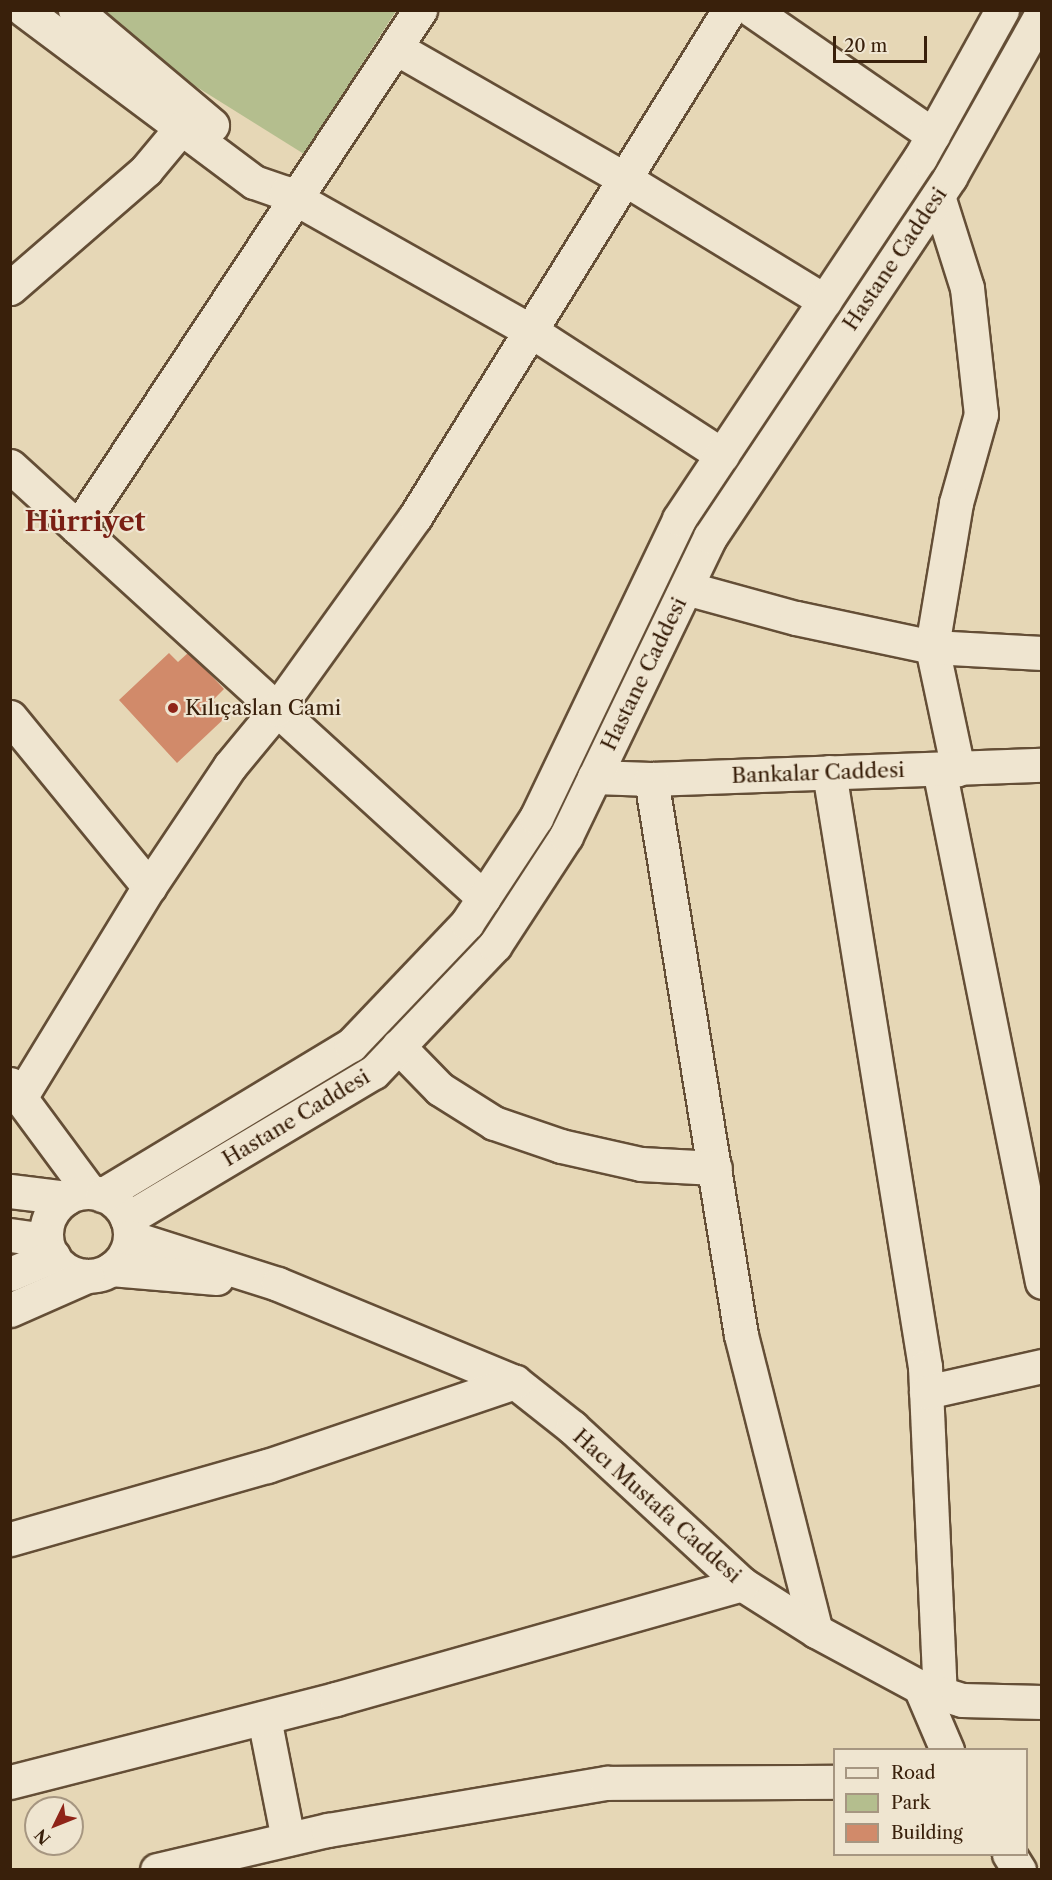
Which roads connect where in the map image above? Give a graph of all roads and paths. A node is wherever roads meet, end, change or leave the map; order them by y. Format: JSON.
{"nodes":[{"id":1,"x":24,"y":10,"type":"edge"},
{"id":2,"x":75,"y":10,"type":"edge"},
{"id":3,"x":420,"y":10,"type":"edge"},
{"id":4,"x":729,"y":10,"type":"edge"},
{"id":5,"x":752,"y":10,"type":"edge"},
{"id":6,"x":1002,"y":10,"type":"edge"},
{"id":7,"x":1038,"y":27,"type":"edge"},
{"id":8,"x":396,"y":48,"type":"junction"},
{"id":9,"x":181,"y":128,"type":"junction"},
{"id":10,"x":933,"y":135,"type":"junction"},
{"id":11,"x":625,"y":179,"type":"junction"},
{"id":12,"x":291,"y":196,"type":"junction"},
{"id":13,"x":938,"y":196,"type":"junction"},
{"id":14,"x":10,"y":288,"type":"edge"},
{"id":15,"x":825,"y":301,"type":"junction"},
{"id":16,"x":531,"y":331,"type":"junction"},
{"id":17,"x":722,"y":456,"type":"junction"},
{"id":18,"x":10,"y":466,"type":"edge"},
{"id":19,"x":78,"y":528,"type":"junction"},
{"id":20,"x":686,"y":588,"type":"junction"},
{"id":21,"x":932,"y":647,"type":"junction"},
{"id":22,"x":1041,"y":653,"type":"edge"},
{"id":23,"x":277,"y":710,"type":"junction"},
{"id":24,"x":10,"y":717,"type":"edge"},
{"id":25,"x":1041,"y":765,"type":"edge"},
{"id":26,"x":948,"y":769,"type":"junction"},
{"id":27,"x":829,"y":772,"type":"junction"},
{"id":28,"x":594,"y":777,"type":"junction"},
{"id":29,"x":651,"y":779,"type":"junction"},
{"id":30,"x":149,"y":887,"type":"junction"},
{"id":31,"x":484,"y":898,"type":"junction"},
{"id":32,"x":399,"y":1046,"type":"junction"},
{"id":33,"x":15,"y":1091,"type":"edge"},
{"id":34,"x":716,"y":1168,"type":"junction"},
{"id":35,"x":10,"y":1191,"type":"edge"},
{"id":36,"x":86,"y":1195,"type":"junction"},
{"id":37,"x":128,"y":1228,"type":"junction"},
{"id":38,"x":10,"y":1236,"type":"edge"},
{"id":39,"x":50,"y":1248,"type":"junction"},
{"id":40,"x":99,"y":1273,"type":"junction"},
{"id":41,"x":10,"y":1274,"type":"edge"},
{"id":42,"x":1041,"y":1282,"type":"edge"},
{"id":43,"x":278,"y":1284,"type":"junction"},
{"id":44,"x":10,"y":1311,"type":"edge"},
{"id":45,"x":1041,"y":1366,"type":"edge"},
{"id":46,"x":515,"y":1382,"type":"junction"},
{"id":47,"x":926,"y":1392,"type":"junction"},
{"id":48,"x":10,"y":1539,"type":"edge"},
{"id":49,"x":742,"y":1584,"type":"junction"},
{"id":50,"x":816,"y":1631,"type":"junction"},
{"id":51,"x":930,"y":1690,"type":"junction"},
{"id":52,"x":1041,"y":1702,"type":"edge"},
{"id":53,"x":264,"y":1718,"type":"junction"},
{"id":54,"x":947,"y":1748,"type":"edge"},
{"id":55,"x":10,"y":1782,"type":"edge"},
{"id":56,"x":833,"y":1782,"type":"edge"},
{"id":57,"x":288,"y":1839,"type":"junction"},
{"id":58,"x":1011,"y":1856,"type":"edge"},
{"id":59,"x":157,"y":1869,"type":"edge"},
{"id":60,"x":1019,"y":1869,"type":"edge"}],
"edges":[{"from":1,"to":9,"type":"street"},
{"from":2,"to":12,"type":"street"},
{"from":3,"to":8,"type":"street"},
{"from":4,"to":11,"type":"street"},
{"from":5,"to":10,"type":"street"},
{"from":6,"to":10,"type":"street","name":"Hastane Caddesi"},
{"from":7,"to":13,"type":"street","name":"Hastane Caddesi"},
{"from":8,"to":11,"type":"street"},
{"from":8,"to":12,"type":"street"},
{"from":9,"to":12,"type":"street"},
{"from":9,"to":14,"type":"street"},
{"from":10,"to":15,"type":"street","name":"Hastane Caddesi"},
{"from":11,"to":15,"type":"street"},
{"from":11,"to":16,"type":"street"},
{"from":12,"to":16,"type":"street"},
{"from":12,"to":19,"type":"street"},
{"from":13,"to":20,"type":"street","name":"Hastane Caddesi"},
{"from":13,"to":21,"type":"street"},
{"from":15,"to":17,"type":"street","name":"Hastane Caddesi"},
{"from":16,"to":17,"type":"street"},
{"from":16,"to":23,"type":"street"},
{"from":17,"to":31,"type":"street","name":"Hastane Caddesi"},
{"from":18,"to":19,"type":"street"},
{"from":19,"to":23,"type":"street"},
{"from":20,"to":21,"type":"street"},
{"from":20,"to":28,"type":"street","name":"Hastane Caddesi"},
{"from":21,"to":22,"type":"street"},
{"from":21,"to":26,"type":"street"},
{"from":23,"to":30,"type":"street"},
{"from":23,"to":31,"type":"street"},
{"from":24,"to":30,"type":"street"},
{"from":25,"to":26,"type":"street","name":"Bankalar Caddesi"},
{"from":26,"to":27,"type":"street","name":"Bankalar Caddesi"},
{"from":26,"to":42,"type":"street"},
{"from":27,"to":29,"type":"street","name":"Bankalar Caddesi"},
{"from":27,"to":47,"type":"street"},
{"from":28,"to":29,"type":"street","name":"Bankalar Caddesi"},
{"from":28,"to":32,"type":"street","name":"Hastane Caddesi"},
{"from":29,"to":34,"type":"street"},
{"from":30,"to":33,"type":"street"},
{"from":31,"to":36,"type":"street","name":"Hastane Caddesi"},
{"from":32,"to":34,"type":"street"},
{"from":32,"to":37,"type":"street","name":"Hastane Caddesi"},
{"from":33,"to":36,"type":"street"},
{"from":34,"to":50,"type":"street"},
{"from":35,"to":36,"type":"street"},
{"from":36,"to":37,"type":"street"},
{"from":36,"to":39,"type":"street"},
{"from":37,"to":40,"type":"street"},
{"from":37,"to":43,"type":"street"},
{"from":38,"to":39,"type":"street"},
{"from":39,"to":40,"type":"street"},
{"from":39,"to":41,"type":"street"},
{"from":40,"to":43,"type":"street"},
{"from":40,"to":44,"type":"street"},
{"from":43,"to":46,"type":"street","name":"Hacı Mustafa Caddesi"},
{"from":45,"to":47,"type":"street"},
{"from":46,"to":48,"type":"street"},
{"from":46,"to":49,"type":"street","name":"Hacı Mustafa Caddesi"},
{"from":47,"to":51,"type":"street"},
{"from":49,"to":50,"type":"street","name":"Hacı Mustafa Caddesi"},
{"from":49,"to":53,"type":"street"},
{"from":50,"to":51,"type":"street","name":"Hacı Mustafa Caddesi"},
{"from":51,"to":52,"type":"street","name":"Hacı Mustafa Caddesi"},
{"from":51,"to":54,"type":"street"},
{"from":53,"to":55,"type":"street"},
{"from":53,"to":57,"type":"street"},
{"from":56,"to":57,"type":"street"},
{"from":57,"to":59,"type":"street"},
{"from":58,"to":60,"type":"street"}]}
